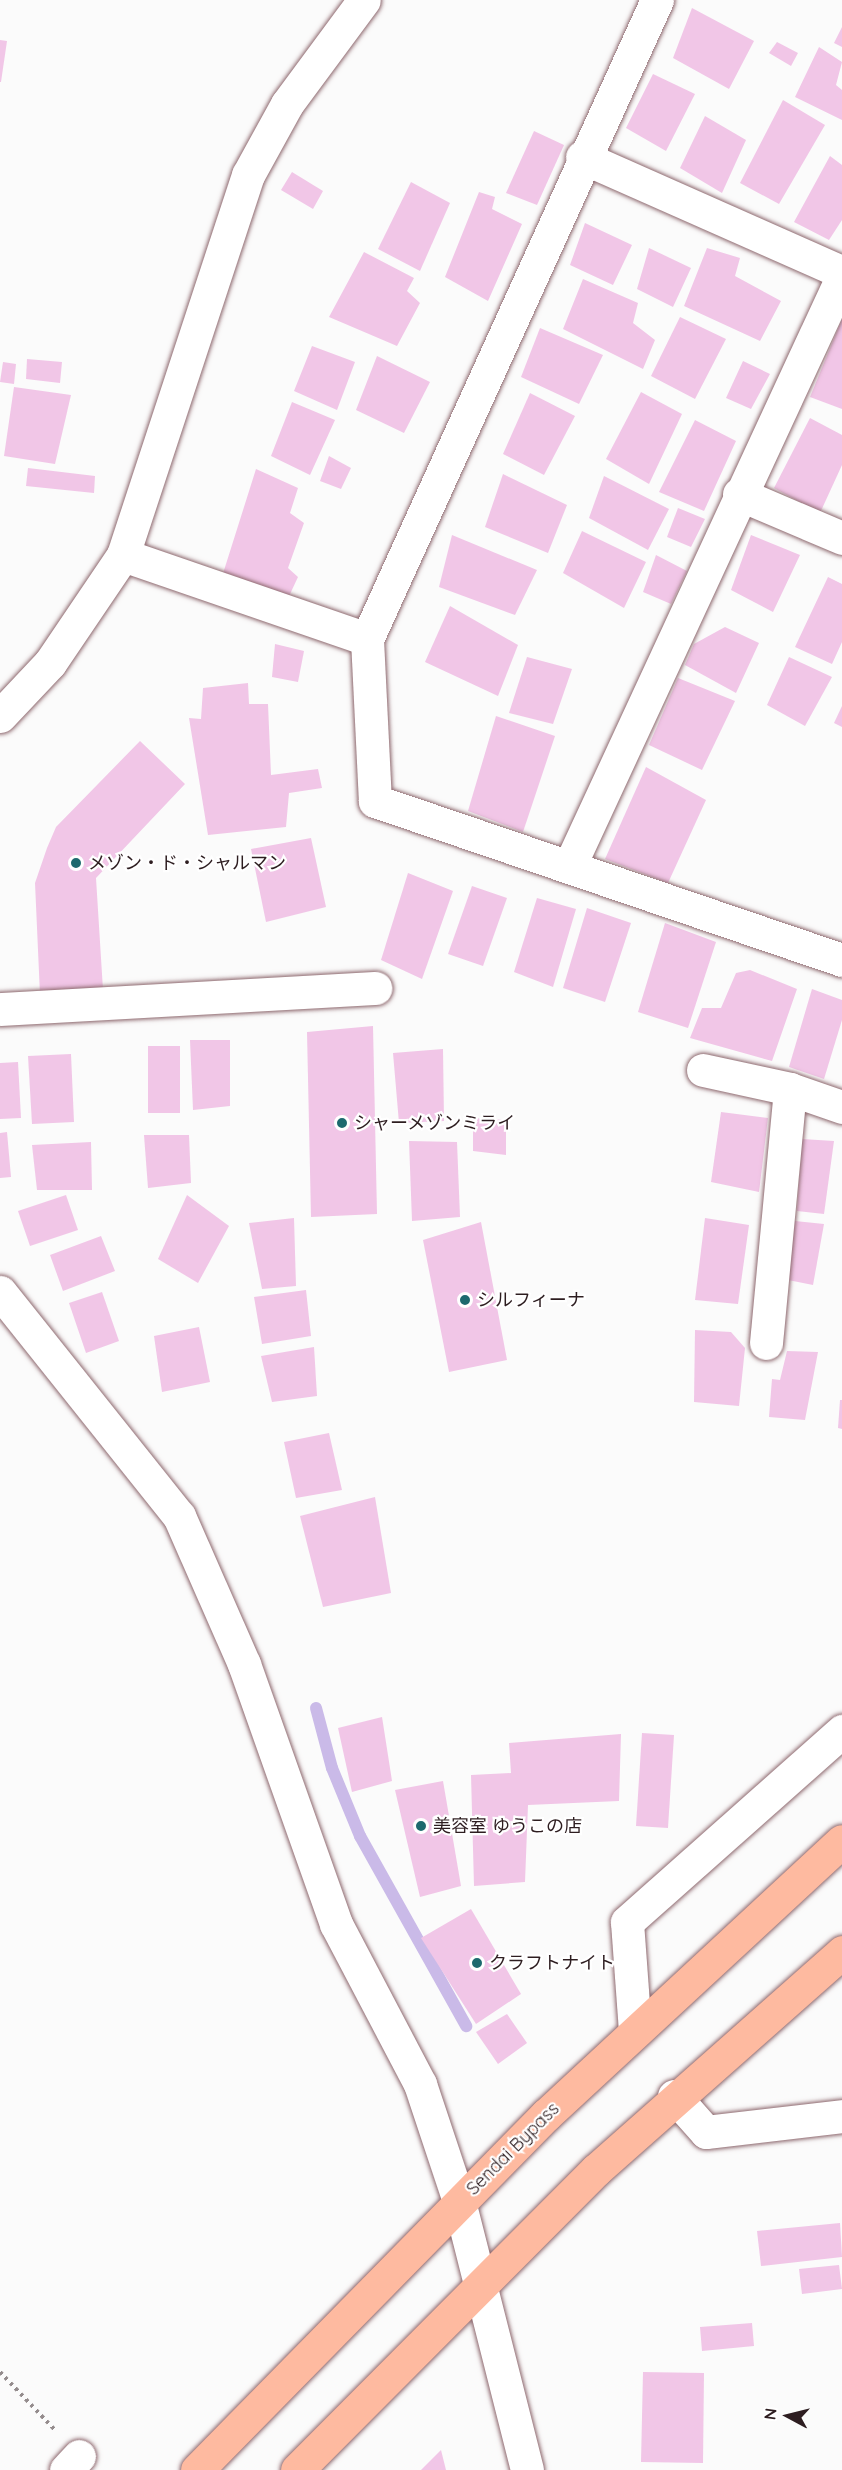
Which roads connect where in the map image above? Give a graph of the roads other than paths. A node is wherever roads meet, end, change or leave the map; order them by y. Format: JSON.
{"nodes":[{"id":1,"x":364,"y":0,"type":"edge"},
{"id":2,"x":657,"y":0,"type":"edge"},
{"id":3,"x":582,"y":157,"type":"junction"},
{"id":4,"x":842,"y":272,"type":"edge"},
{"id":5,"x":842,"y":277,"type":"edge"},
{"id":6,"x":739,"y":494,"type":"junction"},
{"id":7,"x":842,"y":538,"type":"edge"},
{"id":8,"x":123,"y":555,"type":"junction"},
{"id":9,"x":367,"y":639,"type":"junction"},
{"id":10,"x":0,"y":716,"type":"edge"},
{"id":11,"x":569,"y":867,"type":"junction"},
{"id":12,"x":842,"y":960,"type":"edge"},
{"id":13,"x":375,"y":988,"type":"dead end"},
{"id":14,"x":0,"y":1009,"type":"edge"},
{"id":15,"x":703,"y":1070,"type":"dead end"},
{"id":16,"x":790,"y":1089,"type":"junction"},
{"id":17,"x":842,"y":1107,"type":"edge"},
{"id":18,"x":0,"y":1292,"type":"edge"},
{"id":19,"x":766,"y":1343,"type":"dead end"},
{"id":20,"x":842,"y":1731,"type":"edge"},
{"id":21,"x":842,"y":1841,"type":"edge"},
{"id":22,"x":842,"y":1952,"type":"edge"},
{"id":23,"x":635,"y":2031,"type":"junction"},
{"id":24,"x":674,"y":2097,"type":"junction"},
{"id":25,"x":842,"y":2116,"type":"edge"},
{"id":26,"x":459,"y":2202,"type":"junction"},
{"id":27,"x":481,"y":2286,"type":"junction"},
{"id":28,"x":197,"y":2470,"type":"edge"},
{"id":29,"x":297,"y":2470,"type":"edge"},
{"id":30,"x":527,"y":2470,"type":"edge"}],
"edges":[{"from":1,"to":8,"type":"street"},
{"from":2,"to":3,"type":"street"},
{"from":3,"to":4,"type":"street"},
{"from":3,"to":9,"type":"street"},
{"from":5,"to":6,"type":"street"},
{"from":6,"to":7,"type":"street"},
{"from":6,"to":11,"type":"street"},
{"from":8,"to":9,"type":"street"},
{"from":8,"to":10,"type":"street"},
{"from":9,"to":11,"type":"street"},
{"from":11,"to":12,"type":"street"},
{"from":13,"to":14,"type":"street"},
{"from":15,"to":16,"type":"street"},
{"from":16,"to":17,"type":"street"},
{"from":16,"to":19,"type":"street"},
{"from":18,"to":26,"type":"street"},
{"from":20,"to":23,"type":"street"},
{"from":21,"to":23,"type":"highway","name":"Sendai Bypass"},
{"from":22,"to":24,"type":"highway"},
{"from":23,"to":26,"type":"highway","name":"Sendai Bypass"},
{"from":24,"to":25,"type":"street"},
{"from":24,"to":27,"type":"highway"},
{"from":26,"to":27,"type":"street"},
{"from":26,"to":28,"type":"highway","name":"Sendai Bypass"},
{"from":27,"to":29,"type":"highway"},
{"from":27,"to":30,"type":"street"}]}
